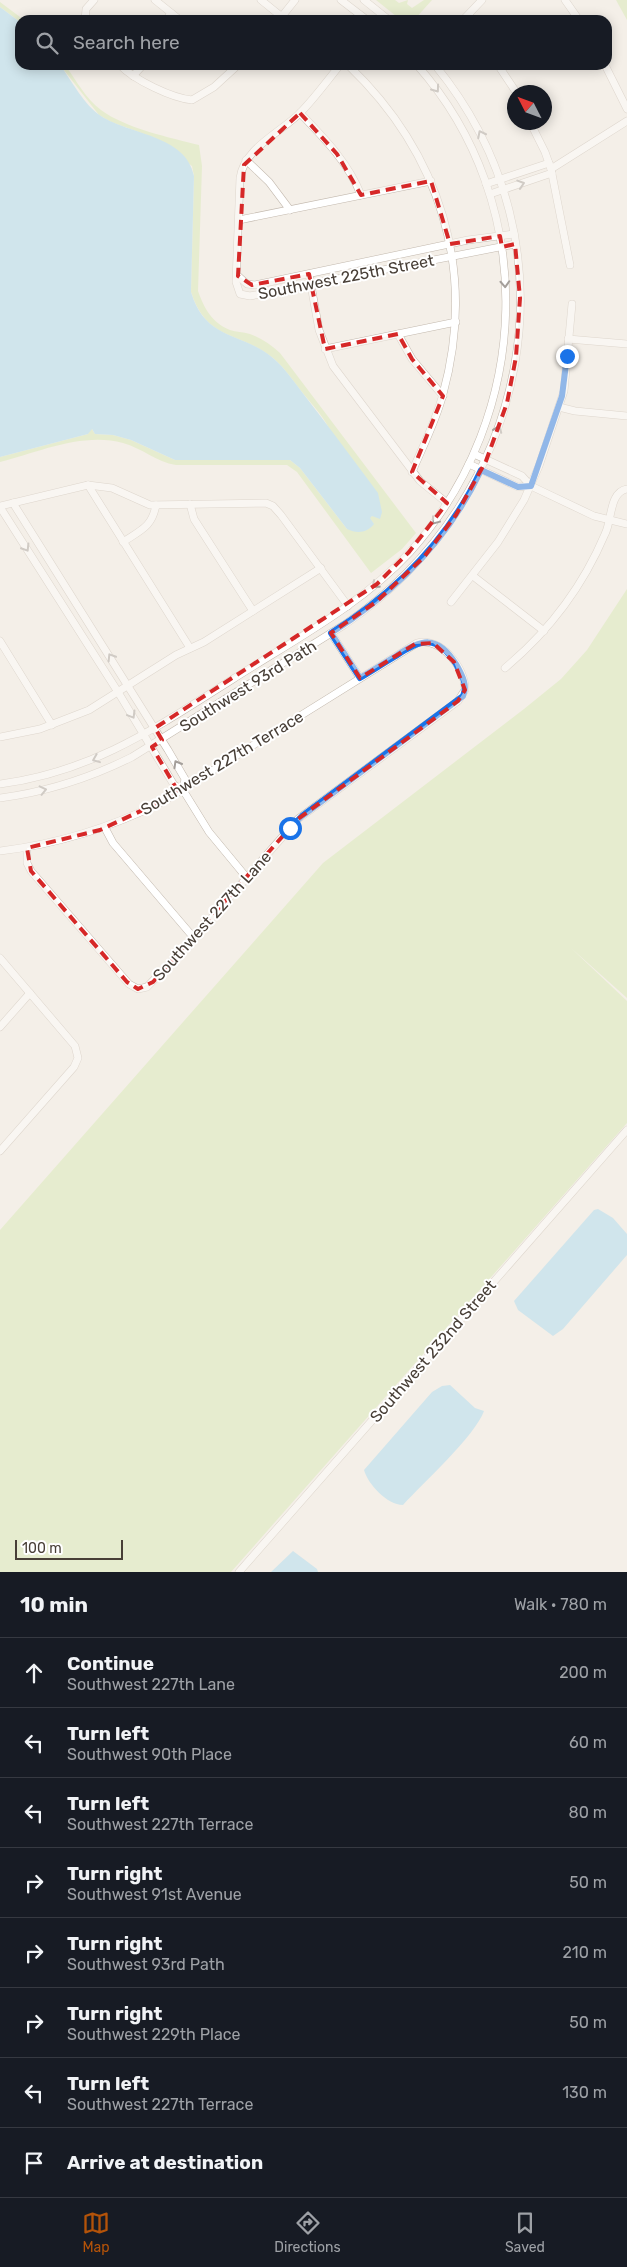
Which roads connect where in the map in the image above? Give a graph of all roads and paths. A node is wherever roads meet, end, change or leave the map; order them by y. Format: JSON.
{"nodes":[{"id":1,"x":94,"y":0,"type":"edge"},
{"id":2,"x":156,"y":0,"type":"edge"},
{"id":3,"x":261,"y":0,"type":"edge"},
{"id":4,"x":295,"y":0,"type":"edge"},
{"id":5,"x":341,"y":0,"type":"edge"},
{"id":6,"x":364,"y":0,"type":"edge"},
{"id":7,"x":482,"y":0,"type":"edge"},
{"id":8,"x":565,"y":0,"type":"edge"},
{"id":9,"x":171,"y":13,"type":"joint"},
{"id":10,"x":85,"y":15,"type":"edge"},
{"id":11,"x":174,"y":15,"type":"edge"},
{"id":12,"x":278,"y":15,"type":"edge"},
{"id":13,"x":283,"y":15,"type":"edge"},
{"id":14,"x":360,"y":15,"type":"edge"},
{"id":15,"x":383,"y":15,"type":"edge"},
{"id":16,"x":468,"y":15,"type":"edge"},
{"id":17,"x":576,"y":15,"type":"edge"},
{"id":18,"x":128,"y":70,"type":"edge"},
{"id":19,"x":138,"y":70,"type":"edge"},
{"id":20,"x":233,"y":70,"type":"edge"},
{"id":21,"x":336,"y":70,"type":"edge"},
{"id":22,"x":353,"y":70,"type":"edge"},
{"id":23,"x":421,"y":70,"type":"edge"},
{"id":24,"x":439,"y":70,"type":"edge"},
{"id":25,"x":501,"y":70,"type":"edge"},
{"id":26,"x":607,"y":70,"type":"edge"},
{"id":27,"x":133,"y":76,"type":"junction"},
{"id":28,"x":511,"y":85,"type":"edge"},
{"id":29,"x":627,"y":110,"type":"edge"},
{"id":30,"x":300,"y":113,"type":"junction"},
{"id":31,"x":627,"y":121,"type":"edge"},
{"id":32,"x":533,"y":130,"type":"edge"},
{"id":33,"x":246,"y":160,"type":"junction"},
{"id":34,"x":550,"y":168,"type":"junction"},
{"id":35,"x":500,"y":179,"type":"junction"},
{"id":36,"x":431,"y":181,"type":"junction"},
{"id":37,"x":486,"y":184,"type":"junction"},
{"id":38,"x":503,"y":190,"type":"junction"},
{"id":39,"x":490,"y":194,"type":"junction"},
{"id":40,"x":361,"y":195,"type":"junction"},
{"id":41,"x":290,"y":210,"type":"junction"},
{"id":42,"x":239,"y":220,"type":"junction"},
{"id":43,"x":514,"y":234,"type":"junction"},
{"id":44,"x":500,"y":236,"type":"junction"},
{"id":45,"x":450,"y":244,"type":"junction"},
{"id":46,"x":515,"y":244,"type":"junction"},
{"id":47,"x":502,"y":247,"type":"junction"},
{"id":48,"x":453,"y":256,"type":"junction"},
{"id":49,"x":570,"y":265,"type":"dead end"},
{"id":50,"x":309,"y":274,"type":"junction"},
{"id":51,"x":238,"y":276,"type":"junction"},
{"id":52,"x":310,"y":284,"type":"junction"},
{"id":53,"x":572,"y":304,"type":"dead end"},
{"id":54,"x":456,"y":322,"type":"junction"},
{"id":55,"x":398,"y":334,"type":"junction"},
{"id":56,"x":568,"y":339,"type":"junction"},
{"id":57,"x":627,"y":344,"type":"edge"},
{"id":58,"x":325,"y":349,"type":"junction"},
{"id":59,"x":443,"y":396,"type":"junction"},
{"id":60,"x":559,"y":407,"type":"junction"},
{"id":61,"x":627,"y":416,"type":"edge"},
{"id":62,"x":474,"y":454,"type":"junction"},
{"id":63,"x":486,"y":460,"type":"junction"},
{"id":64,"x":469,"y":464,"type":"junction"},
{"id":65,"x":481,"y":470,"type":"junction"},
{"id":66,"x":412,"y":472,"type":"junction"},
{"id":67,"x":88,"y":485,"type":"junction"},
{"id":68,"x":531,"y":486,"type":"junction"},
{"id":69,"x":627,"y":489,"type":"edge"},
{"id":70,"x":13,"y":503,"type":"junction"},
{"id":71,"x":447,"y":503,"type":"junction"},
{"id":72,"x":190,"y":504,"type":"junction"},
{"id":73,"x":156,"y":505,"type":"junction"},
{"id":74,"x":0,"y":507,"type":"edge"},
{"id":75,"x":610,"y":521,"type":"junction"},
{"id":76,"x":627,"y":524,"type":"edge"},
{"id":77,"x":123,"y":542,"type":"junction"},
{"id":78,"x":321,"y":568,"type":"junction"},
{"id":79,"x":473,"y":576,"type":"junction"},
{"id":80,"x":451,"y":602,"type":"dead end"},
{"id":81,"x":348,"y":606,"type":"junction"},
{"id":82,"x":252,"y":611,"type":"junction"},
{"id":83,"x":544,"y":631,"type":"junction"},
{"id":84,"x":331,"y":633,"type":"junction"},
{"id":85,"x":0,"y":641,"type":"edge"},
{"id":86,"x":190,"y":648,"type":"junction"},
{"id":87,"x":504,"y":668,"type":"dead end"},
{"id":88,"x":360,"y":678,"type":"junction"},
{"id":89,"x":128,"y":685,"type":"junction"},
{"id":90,"x":465,"y":690,"type":"joint"},
{"id":91,"x":118,"y":692,"type":"junction"},
{"id":92,"x":52,"y":725,"type":"junction"},
{"id":93,"x":155,"y":728,"type":"junction"},
{"id":94,"x":144,"y":735,"type":"junction"},
{"id":95,"x":0,"y":737,"type":"edge"},
{"id":96,"x":162,"y":740,"type":"junction"},
{"id":97,"x":152,"y":747,"type":"junction"},
{"id":98,"x":0,"y":784,"type":"edge"},
{"id":99,"x":183,"y":790,"type":"junction"},
{"id":100,"x":0,"y":798,"type":"edge"},
{"id":101,"x":105,"y":828,"type":"junction"},
{"id":102,"x":27,"y":848,"type":"junction"},
{"id":103,"x":0,"y":851,"type":"edge"},
{"id":104,"x":247,"y":878,"type":"junction"},
{"id":105,"x":194,"y":938,"type":"junction"},
{"id":106,"x":0,"y":958,"type":"edge"},
{"id":107,"x":30,"y":993,"type":"junction"},
{"id":108,"x":0,"y":1027,"type":"edge"},
{"id":109,"x":627,"y":1130,"type":"edge"},
{"id":110,"x":0,"y":1151,"type":"edge"},
{"id":111,"x":239,"y":1572,"type":"edge"}],
"edges":[{"from":1,"to":10,"type":"street"},
{"from":2,"to":9,"type":"street"},
{"from":3,"to":12,"type":"street"},
{"from":4,"to":13,"type":"street"},
{"from":5,"to":14,"type":"street"},
{"from":6,"to":15,"type":"street"},
{"from":7,"to":16,"type":"street"},
{"from":8,"to":17,"type":"street"},
{"from":9,"to":11,"type":"street"},
{"from":18,"to":27,"type":"street"},
{"from":19,"to":27,"type":"street"},
{"from":20,"to":27,"type":"street"},
{"from":21,"to":30,"type":"street"},
{"from":22,"to":36,"type":"street"},
{"from":23,"to":37,"type":"street","name":"Southwest 93rd Path","one_way":true},
{"from":35,"to":24,"type":"street","name":"Southwest 93rd Path","one_way":true},
{"from":25,"to":28,"type":"street"},
{"from":26,"to":29,"type":"street"},
{"from":30,"to":33,"type":"street"},
{"from":30,"to":40,"type":"street"},
{"from":31,"to":34,"type":"street"},
{"from":32,"to":34,"type":"street"},
{"from":33,"to":41,"type":"street"},
{"from":33,"to":42,"type":"street"},
{"from":34,"to":35,"type":"street"},
{"from":38,"to":34,"type":"street","one_way":true},
{"from":34,"to":49,"type":"street"},
{"from":35,"to":37,"type":"street"},
{"from":35,"to":38,"type":"street","name":"Southwest 93rd Path"},
{"from":36,"to":40,"type":"street"},
{"from":36,"to":45,"type":"street"},
{"from":37,"to":39,"type":"street","name":"Southwest 93rd Path"},
{"from":38,"to":39,"type":"street"},
{"from":38,"to":43,"type":"street","name":"Southwest 93rd Path"},
{"from":39,"to":44,"type":"street","name":"Southwest 93rd Path"},
{"from":40,"to":41,"type":"street"},
{"from":41,"to":42,"type":"street"},
{"from":42,"to":51,"type":"street"},
{"from":43,"to":44,"type":"street","name":"Southwest 225th Street"},
{"from":43,"to":46,"type":"street","name":"Southwest 93rd Path"},
{"from":44,"to":45,"type":"street","name":"Southwest 225th Street"},
{"from":44,"to":47,"type":"street","name":"Southwest 93rd Path"},
{"from":45,"to":48,"type":"street"},
{"from":45,"to":50,"type":"street","name":"Southwest 225th Street"},
{"from":46,"to":47,"type":"street","name":"Southwest 225th Street"},
{"from":63,"to":46,"type":"street","name":"Southwest 93rd Path","one_way":true},
{"from":47,"to":48,"type":"street","name":"Southwest 225th Street"},
{"from":47,"to":62,"type":"street","name":"Southwest 93rd Path","one_way":true},
{"from":48,"to":52,"type":"street","name":"Southwest 225th Street"},
{"from":48,"to":54,"type":"street"},
{"from":50,"to":51,"type":"street","name":"Southwest 225th Street"},
{"from":50,"to":52,"type":"street"},
{"from":51,"to":52,"type":"street","name":"Southwest 225th Street"},
{"from":52,"to":58,"type":"street"},
{"from":53,"to":56,"type":"street"},
{"from":54,"to":55,"type":"street"},
{"from":54,"to":59,"type":"street"},
{"from":55,"to":58,"type":"street"},
{"from":55,"to":59,"type":"street"},
{"from":56,"to":57,"type":"street"},
{"from":56,"to":60,"type":"street"},
{"from":58,"to":66,"type":"street"},
{"from":59,"to":66,"type":"street"},
{"from":60,"to":61,"type":"street"},
{"from":60,"to":68,"type":"street"},
{"from":62,"to":63,"type":"street"},
{"from":62,"to":64,"type":"street","name":"Southwest 93rd Path"},
{"from":63,"to":65,"type":"street","name":"Southwest 93rd Path"},
{"from":63,"to":68,"type":"street"},
{"from":64,"to":65,"type":"street"},
{"from":64,"to":71,"type":"street","name":"Southwest 93rd Path"},
{"from":65,"to":68,"type":"street"},
{"from":65,"to":84,"type":"street","name":"Southwest 93rd Path"},
{"from":66,"to":71,"type":"street"},
{"from":67,"to":70,"type":"street"},
{"from":67,"to":73,"type":"street"},
{"from":67,"to":77,"type":"street"},
{"from":68,"to":75,"type":"street"},
{"from":68,"to":79,"type":"street"},
{"from":69,"to":75,"type":"street"},
{"from":70,"to":74,"type":"street"},
{"from":89,"to":70,"type":"street","one_way":true},
{"from":71,"to":81,"type":"street","name":"Southwest 93rd Path","one_way":true},
{"from":72,"to":73,"type":"street"},
{"from":72,"to":78,"type":"street"},
{"from":72,"to":82,"type":"street"},
{"from":73,"to":77,"type":"street"},
{"from":74,"to":91,"type":"street","one_way":true},
{"from":75,"to":76,"type":"street"},
{"from":75,"to":83,"type":"street"},
{"from":77,"to":86,"type":"street"},
{"from":78,"to":81,"type":"street"},
{"from":78,"to":82,"type":"street"},
{"from":79,"to":80,"type":"street"},
{"from":79,"to":83,"type":"street"},
{"from":81,"to":93,"type":"street","name":"Southwest 93rd Path"},
{"from":82,"to":86,"type":"street"},
{"from":83,"to":87,"type":"street"},
{"from":84,"to":88,"type":"street"},
{"from":84,"to":96,"type":"street","name":"Southwest 93rd Path"},
{"from":85,"to":92,"type":"street"},
{"from":86,"to":89,"type":"street"},
{"from":88,"to":90,"type":"street","name":"Southwest 227th Terrace"},
{"from":88,"to":99,"type":"street","name":"Southwest 227th Terrace"},
{"from":89,"to":91,"type":"street"},
{"from":89,"to":93,"type":"street"},
{"from":90,"to":104,"type":"street","name":"Southwest 227th Lane"},
{"from":91,"to":92,"type":"street"},
{"from":91,"to":94,"type":"street","one_way":true},
{"from":92,"to":95,"type":"street"},
{"from":93,"to":94,"type":"street","name":"Southwest 93rd Path"},
{"from":93,"to":96,"type":"street"},
{"from":94,"to":97,"type":"street"},
{"from":94,"to":98,"type":"street","name":"Southwest 93rd Path","one_way":true},
{"from":96,"to":97,"type":"street","name":"Southwest 93rd Path"},
{"from":99,"to":96,"type":"street","one_way":true},
{"from":97,"to":99,"type":"street"},
{"from":100,"to":97,"type":"street","name":"Southwest 93rd Path","one_way":true},
{"from":99,"to":101,"type":"street","name":"Southwest 227th Terrace"},
{"from":99,"to":104,"type":"street"},
{"from":101,"to":102,"type":"street","name":"Southwest 227th Terrace"},
{"from":101,"to":105,"type":"street"},
{"from":102,"to":103,"type":"street","name":"Southwest 227th Terrace"},
{"from":102,"to":105,"type":"street","name":"Southwest 227th Lane"},
{"from":104,"to":105,"type":"street","name":"Southwest 227th Lane"},
{"from":106,"to":107,"type":"street"},
{"from":107,"to":108,"type":"street"},
{"from":107,"to":110,"type":"street"},
{"from":109,"to":111,"type":"street","name":"Southwest 232nd Street"}]}
